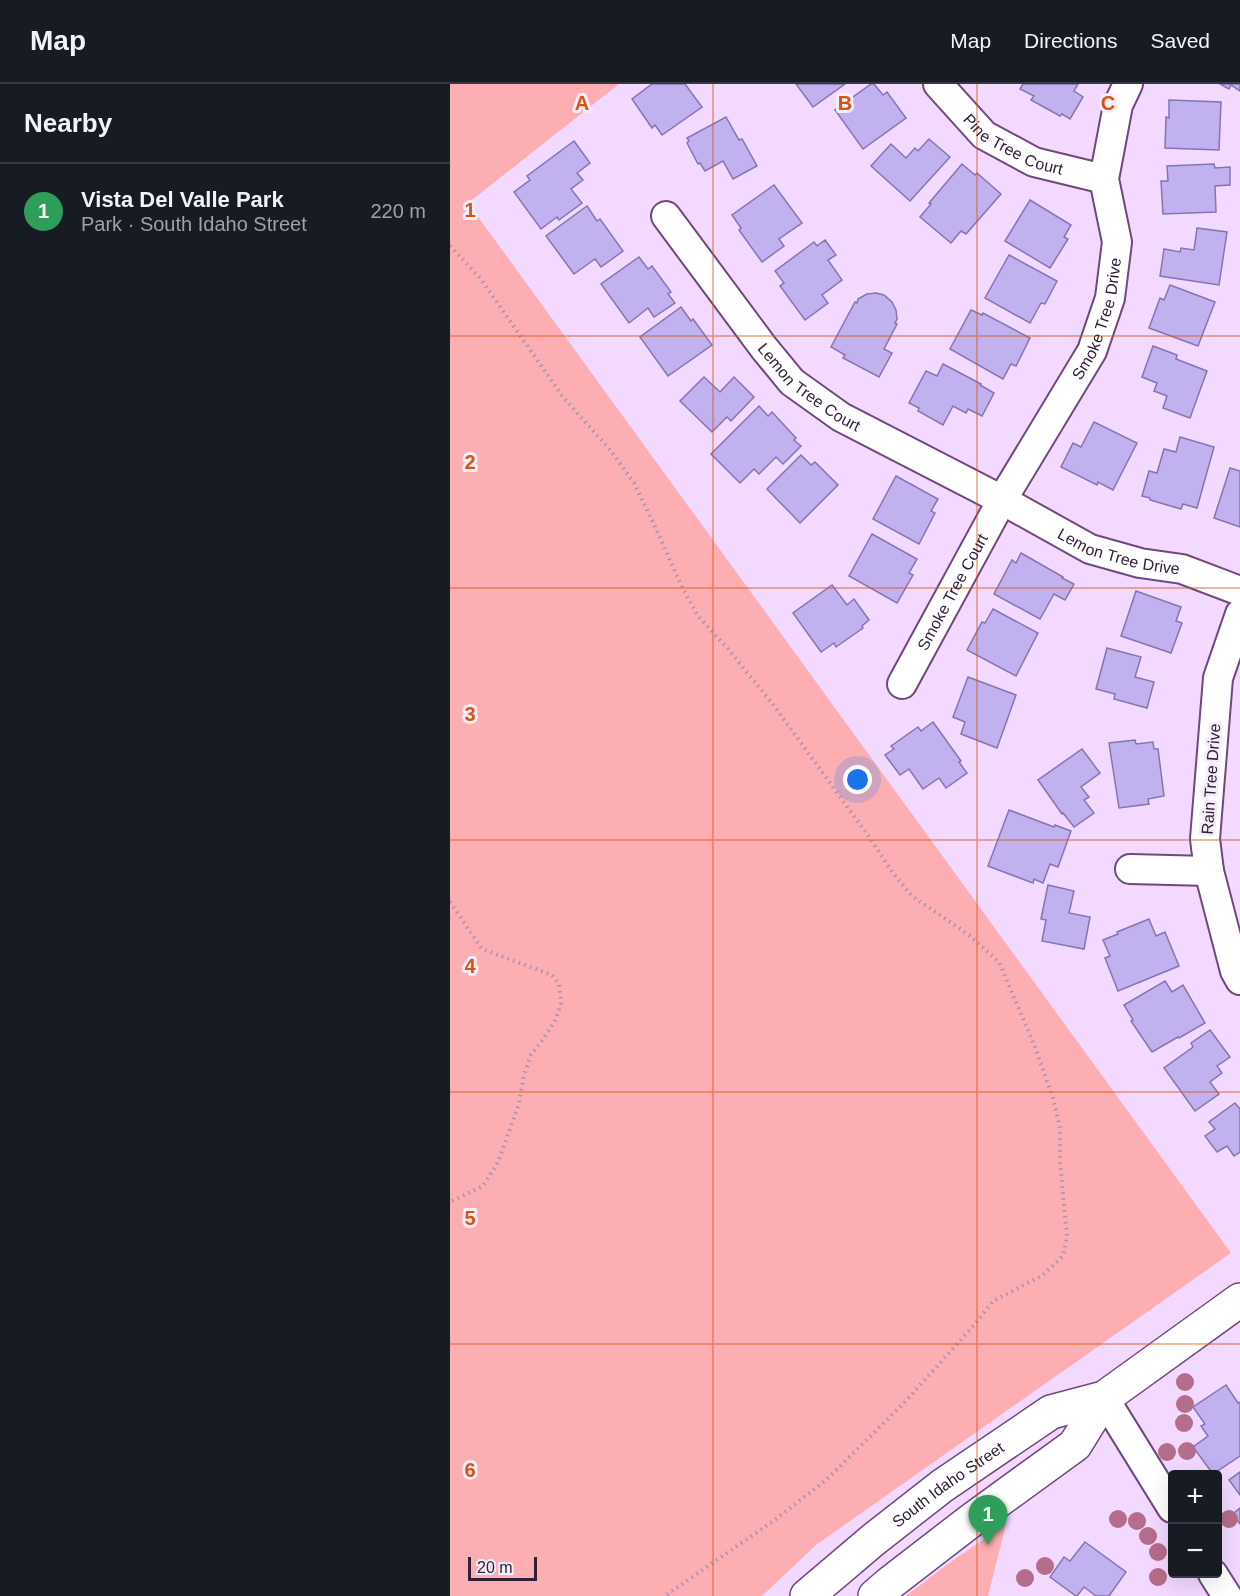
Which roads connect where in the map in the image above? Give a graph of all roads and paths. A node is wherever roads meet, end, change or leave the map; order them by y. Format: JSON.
{"nodes":[{"id":1,"x":938,"y":84,"type":"edge"},
{"id":2,"x":1128,"y":84,"type":"edge"},
{"id":3,"x":1104,"y":178,"type":"junction"},
{"id":4,"x":666,"y":216,"type":"dead end"},
{"id":5,"x":450,"y":246,"type":"edge"},
{"id":6,"x":1002,"y":500,"type":"junction"},
{"id":7,"x":1240,"y":591,"type":"edge"},
{"id":8,"x":1240,"y":614,"type":"edge"},
{"id":9,"x":902,"y":684,"type":"dead end"},
{"id":10,"x":1130,"y":868,"type":"dead end"},
{"id":11,"x":1209,"y":871,"type":"junction"},
{"id":12,"x":450,"y":902,"type":"edge"},
{"id":13,"x":1240,"y":980,"type":"edge"},
{"id":14,"x":450,"y":1202,"type":"edge"},
{"id":15,"x":1240,"y":1299,"type":"edge"},
{"id":16,"x":1104,"y":1398,"type":"junction"},
{"id":17,"x":1168,"y":1500,"type":"edge"},
{"id":18,"x":1216,"y":1578,"type":"edge"},
{"id":19,"x":665,"y":1596,"type":"edge"},
{"id":20,"x":807,"y":1596,"type":"edge"},
{"id":21,"x":874,"y":1596,"type":"edge"},
{"id":22,"x":1227,"y":1596,"type":"edge"}],
"edges":[{"from":1,"to":3,"type":"street","name":"Pine Tree Court"},
{"from":2,"to":3,"type":"street","name":"Smoke Tree Drive"},
{"from":3,"to":6,"type":"street","name":"Smoke Tree Drive"},
{"from":4,"to":6,"type":"street","name":"Lemon Tree Court"},
{"from":5,"to":19,"type":"path"},
{"from":6,"to":7,"type":"street","name":"Lemon Tree Drive"},
{"from":6,"to":9,"type":"street","name":"Smoke Tree Court"},
{"from":8,"to":11,"type":"street","name":"Rain Tree Drive"},
{"from":10,"to":11,"type":"street"},
{"from":11,"to":13,"type":"street","name":"Rain Tree Drive"},
{"from":12,"to":14,"type":"path"},
{"from":15,"to":16,"type":"main road","name":"South Idaho Street"},
{"from":16,"to":17,"type":"street"},
{"from":16,"to":20,"type":"main road","name":"South Idaho Street"},
{"from":16,"to":21,"type":"main road","name":"South Idaho Street"},
{"from":18,"to":22,"type":"street"}]}
